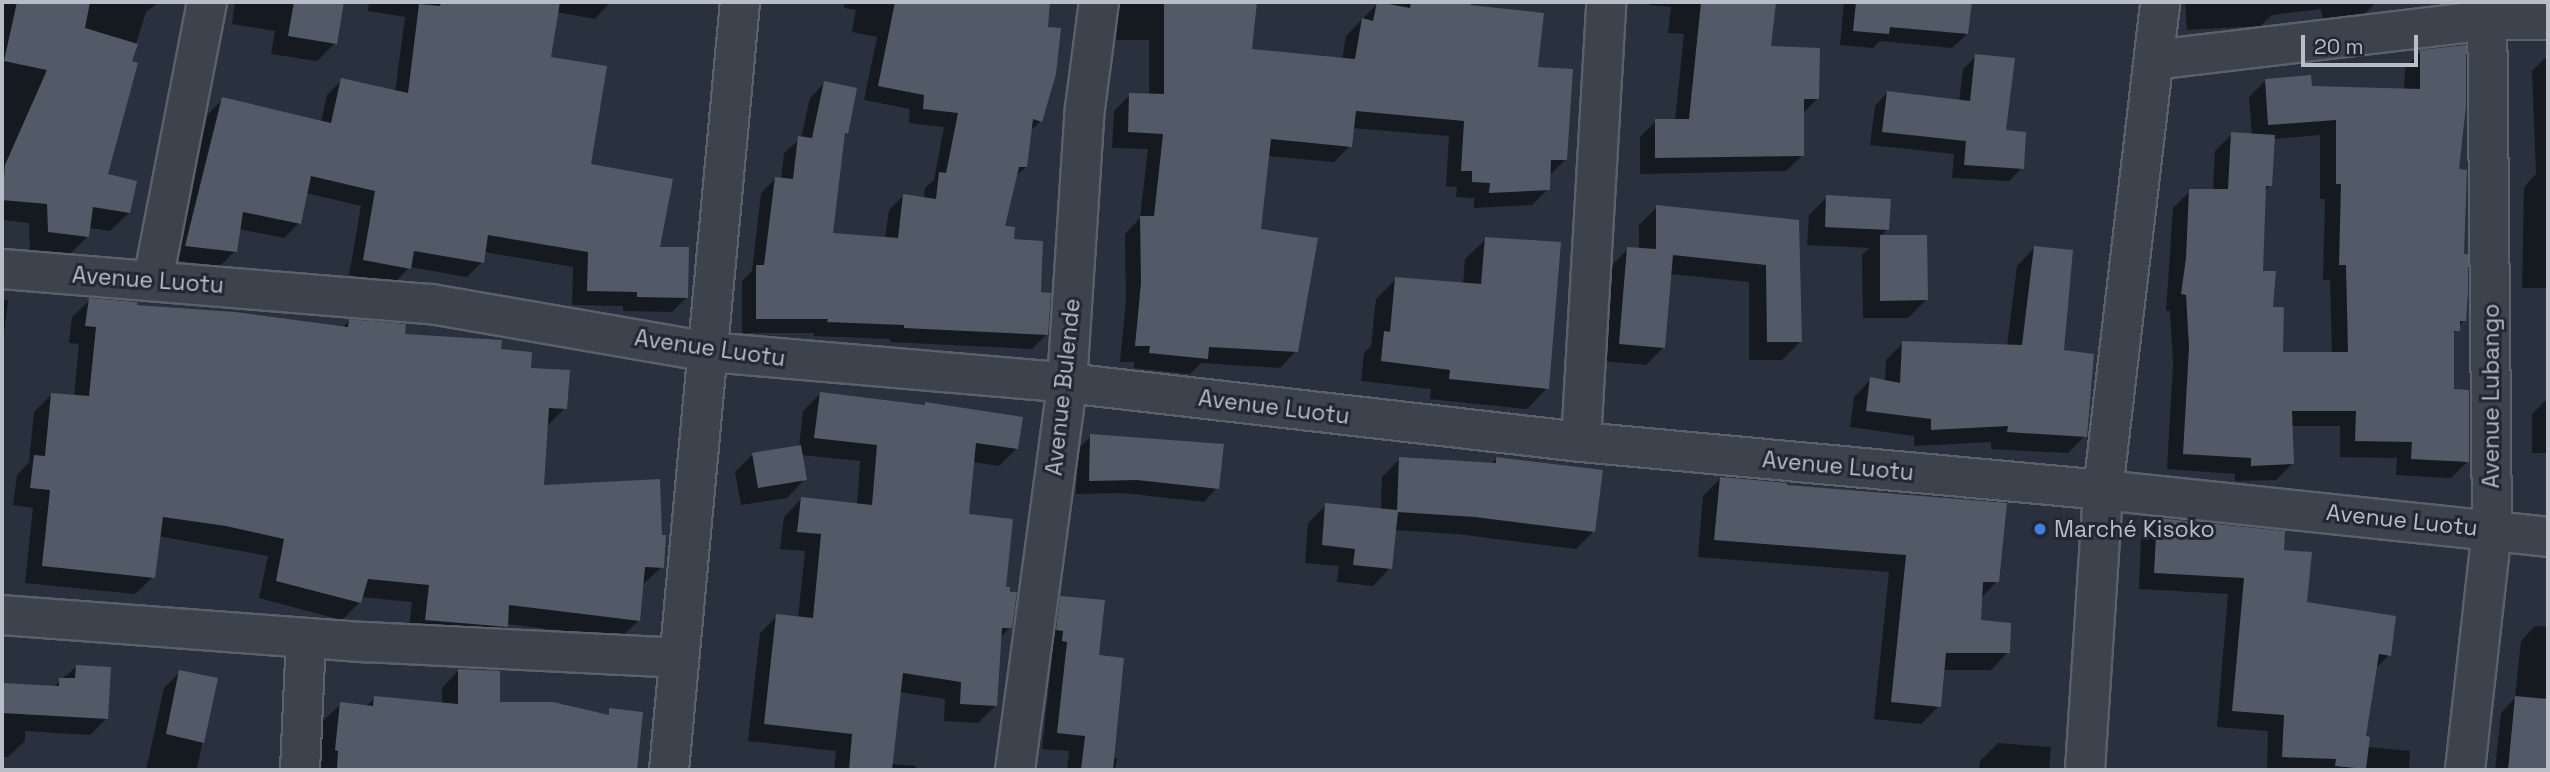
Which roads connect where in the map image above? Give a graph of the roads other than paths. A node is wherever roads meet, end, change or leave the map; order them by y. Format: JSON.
{"nodes":[{"id":1,"x":207,"y":2,"type":"edge"},
{"id":2,"x":740,"y":2,"type":"edge"},
{"id":3,"x":1099,"y":2,"type":"edge"},
{"id":4,"x":1606,"y":2,"type":"edge"},
{"id":5,"x":2160,"y":2,"type":"edge"},
{"id":6,"x":2488,"y":11,"type":"edge"},
{"id":7,"x":2548,"y":20,"type":"edge"},
{"id":8,"x":2154,"y":60,"type":"junction"},
{"id":9,"x":2,"y":269,"type":"edge"},
{"id":10,"x":153,"y":280,"type":"junction"},
{"id":11,"x":709,"y":352,"type":"junction"},
{"id":12,"x":1067,"y":383,"type":"junction"},
{"id":13,"x":1581,"y":442,"type":"junction"},
{"id":14,"x":2103,"y":490,"type":"junction"},
{"id":15,"x":2492,"y":529,"type":"junction"},
{"id":16,"x":2548,"y":537,"type":"edge"},
{"id":17,"x":2,"y":615,"type":"edge"},
{"id":18,"x":306,"y":638,"type":"junction"},
{"id":19,"x":678,"y":658,"type":"junction"},
{"id":20,"x":300,"y":770,"type":"edge"},
{"id":21,"x":669,"y":770,"type":"edge"},
{"id":22,"x":1015,"y":770,"type":"edge"},
{"id":23,"x":2085,"y":770,"type":"edge"},
{"id":24,"x":2465,"y":770,"type":"edge"}],
"edges":[{"from":1,"to":10,"type":"street"},
{"from":2,"to":11,"type":"street"},
{"from":3,"to":12,"type":"street","name":"Avenue Bulende"},
{"from":4,"to":13,"type":"street"},
{"from":5,"to":8,"type":"street"},
{"from":6,"to":7,"type":"street"},
{"from":6,"to":8,"type":"street"},
{"from":6,"to":15,"type":"street","name":"Avenue Lubango"},
{"from":8,"to":14,"type":"street"},
{"from":9,"to":10,"type":"street","name":"Avenue Luotu"},
{"from":10,"to":11,"type":"street","name":"Avenue Luotu"},
{"from":11,"to":12,"type":"street","name":"Avenue Luotu"},
{"from":11,"to":19,"type":"street"},
{"from":12,"to":13,"type":"street","name":"Avenue Luotu"},
{"from":12,"to":22,"type":"street","name":"Avenue Bulende"},
{"from":13,"to":14,"type":"street","name":"Avenue Luotu"},
{"from":14,"to":15,"type":"street","name":"Avenue Luotu"},
{"from":14,"to":23,"type":"street"},
{"from":15,"to":16,"type":"street","name":"Avenue Luotu"},
{"from":15,"to":24,"type":"street","name":"Avenue Lubango"},
{"from":17,"to":18,"type":"street"},
{"from":18,"to":19,"type":"street"},
{"from":18,"to":20,"type":"street"},
{"from":19,"to":21,"type":"street"}]}
